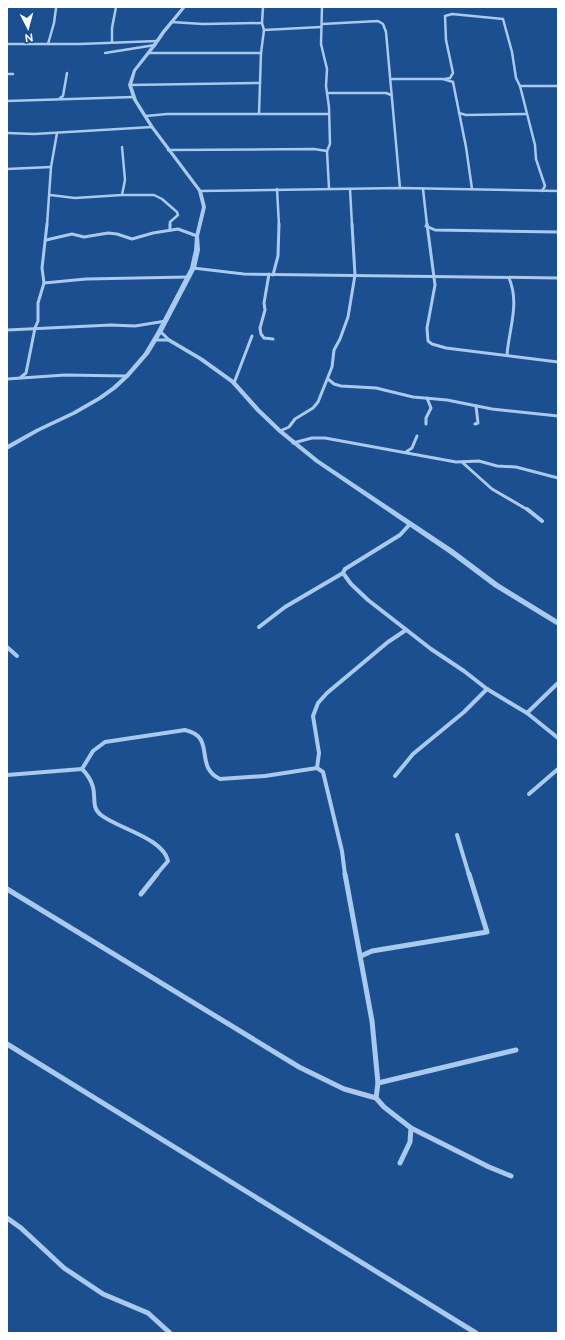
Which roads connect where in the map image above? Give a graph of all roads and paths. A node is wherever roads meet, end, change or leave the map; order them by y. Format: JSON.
{"nodes":[{"id":1,"x":57,"y":7,"type":"edge"},
{"id":2,"x":116,"y":7,"type":"edge"},
{"id":3,"x":184,"y":7,"type":"edge"},
{"id":4,"x":263,"y":7,"type":"edge"},
{"id":5,"x":322,"y":7,"type":"edge"},
{"id":6,"x":172,"y":22,"type":"junction"},
{"id":7,"x":262,"y":23,"type":"junction"},
{"id":8,"x":322,"y":26,"type":"junction"},
{"id":9,"x":264,"y":30,"type":"junction"},
{"id":10,"x":112,"y":42,"type":"junction"},
{"id":11,"x":156,"y":43,"type":"junction"},
{"id":12,"x":7,"y":44,"type":"edge"},
{"id":13,"x":48,"y":44,"type":"junction"},
{"id":14,"x":105,"y":53,"type":"dead end"},
{"id":15,"x":148,"y":53,"type":"junction"},
{"id":16,"x":261,"y":53,"type":"junction"},
{"id":17,"x":67,"y":73,"type":"dead end"},
{"id":18,"x":7,"y":74,"type":"edge"},
{"id":19,"x":13,"y":74,"type":"dead end"},
{"id":20,"x":392,"y":79,"type":"junction"},
{"id":21,"x":445,"y":79,"type":"junction"},
{"id":22,"x":260,"y":83,"type":"junction"},
{"id":23,"x":130,"y":84,"type":"junction"},
{"id":24,"x":520,"y":86,"type":"junction"},
{"id":25,"x":558,"y":86,"type":"edge"},
{"id":26,"x":391,"y":91,"type":"junction"},
{"id":27,"x":327,"y":93,"type":"junction"},
{"id":28,"x":386,"y":93,"type":"junction"},
{"id":29,"x":391,"y":95,"type":"junction"},
{"id":30,"x":63,"y":96,"type":"junction"},
{"id":31,"x":134,"y":97,"type":"junction"},
{"id":32,"x":59,"y":99,"type":"junction"},
{"id":33,"x":68,"y":99,"type":"junction"},
{"id":34,"x":7,"y":100,"type":"edge"},
{"id":35,"x":459,"y":113,"type":"junction"},
{"id":36,"x":259,"y":114,"type":"junction"},
{"id":37,"x":328,"y":114,"type":"junction"},
{"id":38,"x":526,"y":114,"type":"junction"},
{"id":39,"x":146,"y":116,"type":"junction"},
{"id":40,"x":152,"y":128,"type":"junction"},
{"id":41,"x":57,"y":132,"type":"junction"},
{"id":42,"x":7,"y":133,"type":"edge"},
{"id":43,"x":122,"y":147,"type":"dead end"},
{"id":44,"x":168,"y":150,"type":"junction"},
{"id":45,"x":327,"y":151,"type":"junction"},
{"id":46,"x":51,"y":167,"type":"junction"},
{"id":47,"x":7,"y":169,"type":"edge"},
{"id":48,"x":329,"y":188,"type":"junction"},
{"id":49,"x":400,"y":188,"type":"junction"},
{"id":50,"x":277,"y":189,"type":"junction"},
{"id":51,"x":350,"y":189,"type":"junction"},
{"id":52,"x":423,"y":189,"type":"junction"},
{"id":53,"x":472,"y":189,"type":"junction"},
{"id":54,"x":542,"y":190,"type":"junction"},
{"id":55,"x":200,"y":191,"type":"junction"},
{"id":56,"x":558,"y":191,"type":"edge"},
{"id":57,"x":50,"y":195,"type":"junction"},
{"id":58,"x":122,"y":195,"type":"junction"},
{"id":59,"x":426,"y":226,"type":"junction"},
{"id":60,"x":170,"y":230,"type":"junction"},
{"id":61,"x":558,"y":232,"type":"edge"},
{"id":62,"x":197,"y":236,"type":"junction"},
{"id":63,"x":46,"y":240,"type":"junction"},
{"id":64,"x":193,"y":268,"type":"junction"},
{"id":65,"x":271,"y":274,"type":"junction"},
{"id":66,"x":355,"y":275,"type":"junction"},
{"id":67,"x":432,"y":276,"type":"junction"},
{"id":68,"x":188,"y":277,"type":"junction"},
{"id":69,"x":43,"y":278,"type":"junction"},
{"id":70,"x":509,"y":278,"type":"junction"},
{"id":71,"x":558,"y":278,"type":"edge"},
{"id":72,"x":52,"y":282,"type":"junction"},
{"id":73,"x":44,"y":283,"type":"junction"},
{"id":74,"x":166,"y":321,"type":"junction"},
{"id":75,"x":34,"y":328,"type":"junction"},
{"id":76,"x":7,"y":330,"type":"edge"},
{"id":77,"x":160,"y":332,"type":"junction"},
{"id":78,"x":252,"y":336,"type":"dead end"},
{"id":79,"x":273,"y":339,"type":"dead end"},
{"id":80,"x":154,"y":340,"type":"junction"},
{"id":81,"x":169,"y":340,"type":"junction"},
{"id":82,"x":507,"y":355,"type":"junction"},
{"id":83,"x":558,"y":362,"type":"edge"},
{"id":84,"x":26,"y":373,"type":"junction"},
{"id":85,"x":127,"y":376,"type":"junction"},
{"id":86,"x":21,"y":377,"type":"junction"},
{"id":87,"x":32,"y":377,"type":"junction"},
{"id":88,"x":7,"y":379,"type":"edge"},
{"id":89,"x":328,"y":379,"type":"junction"},
{"id":90,"x":234,"y":383,"type":"junction"},
{"id":91,"x":334,"y":384,"type":"junction"},
{"id":92,"x":325,"y":385,"type":"junction"},
{"id":93,"x":427,"y":398,"type":"junction"},
{"id":94,"x":476,"y":406,"type":"junction"},
{"id":95,"x":558,"y":416,"type":"edge"},
{"id":96,"x":426,"y":424,"type":"dead end"},
{"id":97,"x":475,"y":424,"type":"dead end"},
{"id":98,"x":280,"y":431,"type":"junction"},
{"id":99,"x":417,"y":436,"type":"dead end"},
{"id":100,"x":293,"y":443,"type":"junction"},
{"id":101,"x":7,"y":448,"type":"edge"},
{"id":102,"x":406,"y":452,"type":"junction"},
{"id":103,"x":463,"y":463,"type":"junction"},
{"id":104,"x":558,"y":478,"type":"edge"},
{"id":105,"x":542,"y":521,"type":"dead end"},
{"id":106,"x":410,"y":524,"type":"junction"},
{"id":107,"x":343,"y":573,"type":"junction"},
{"id":108,"x":558,"y":623,"type":"edge"},
{"id":109,"x":260,"y":626,"type":"dead end"},
{"id":110,"x":406,"y":630,"type":"junction"},
{"id":111,"x":7,"y":647,"type":"edge"},
{"id":112,"x":17,"y":656,"type":"dead end"},
{"id":113,"x":558,"y":683,"type":"edge"},
{"id":114,"x":487,"y":689,"type":"junction"},
{"id":115,"x":527,"y":713,"type":"junction"},
{"id":116,"x":558,"y":738,"type":"edge"},
{"id":117,"x":317,"y":768,"type":"junction"},
{"id":118,"x":82,"y":769,"type":"junction"},
{"id":119,"x":558,"y":769,"type":"edge"},
{"id":120,"x":7,"y":775,"type":"edge"},
{"id":121,"x":395,"y":776,"type":"dead end"},
{"id":122,"x":529,"y":794,"type":"dead end"},
{"id":123,"x":457,"y":835,"type":"dead end"},
{"id":124,"x":7,"y":889,"type":"edge"},
{"id":125,"x":141,"y":894,"type":"dead end"},
{"id":126,"x":361,"y":956,"type":"junction"},
{"id":127,"x":7,"y":1044,"type":"edge"},
{"id":128,"x":516,"y":1050,"type":"dead end"},
{"id":129,"x":378,"y":1083,"type":"junction"},
{"id":130,"x":376,"y":1098,"type":"junction"},
{"id":131,"x":411,"y":1128,"type":"junction"},
{"id":132,"x":400,"y":1163,"type":"dead end"},
{"id":133,"x":511,"y":1176,"type":"dead end"},
{"id":134,"x":7,"y":1218,"type":"edge"},
{"id":135,"x":170,"y":1333,"type":"edge"},
{"id":136,"x":476,"y":1333,"type":"edge"}],
"edges":[{"from":1,"to":13,"type":"street"},
{"from":2,"to":10,"type":"street"},
{"from":3,"to":6,"type":"street"},
{"from":4,"to":7,"type":"street"},
{"from":5,"to":8,"type":"street"},
{"from":6,"to":7,"type":"street"},
{"from":6,"to":11,"type":"street"},
{"from":7,"to":9,"type":"street"},
{"from":8,"to":9,"type":"street"},
{"from":8,"to":20,"type":"street"},
{"from":8,"to":27,"type":"street"},
{"from":9,"to":16,"type":"street"},
{"from":10,"to":11,"type":"street"},
{"from":10,"to":13,"type":"street"},
{"from":11,"to":14,"type":"street"},
{"from":11,"to":15,"type":"street"},
{"from":12,"to":13,"type":"street"},
{"from":15,"to":16,"type":"street"},
{"from":15,"to":23,"type":"street"},
{"from":16,"to":22,"type":"street"},
{"from":17,"to":30,"type":"street"},
{"from":18,"to":19,"type":"street"},
{"from":20,"to":21,"type":"street"},
{"from":20,"to":26,"type":"street"},
{"from":21,"to":24,"type":"street"},
{"from":21,"to":35,"type":"street"},
{"from":22,"to":23,"type":"street"},
{"from":22,"to":36,"type":"street"},
{"from":23,"to":31,"type":"street"},
{"from":24,"to":25,"type":"street"},
{"from":24,"to":38,"type":"street"},
{"from":26,"to":28,"type":"street"},
{"from":26,"to":29,"type":"street"},
{"from":27,"to":28,"type":"street"},
{"from":27,"to":37,"type":"street"},
{"from":28,"to":29,"type":"street"},
{"from":29,"to":49,"type":"street"},
{"from":30,"to":32,"type":"street"},
{"from":30,"to":33,"type":"street"},
{"from":31,"to":33,"type":"street"},
{"from":31,"to":39,"type":"street"},
{"from":32,"to":33,"type":"street"},
{"from":32,"to":34,"type":"street"},
{"from":35,"to":38,"type":"street"},
{"from":35,"to":53,"type":"street"},
{"from":36,"to":37,"type":"street"},
{"from":36,"to":39,"type":"street"},
{"from":37,"to":45,"type":"street"},
{"from":38,"to":54,"type":"street"},
{"from":39,"to":40,"type":"street"},
{"from":40,"to":41,"type":"street"},
{"from":40,"to":44,"type":"street"},
{"from":41,"to":42,"type":"street"},
{"from":41,"to":46,"type":"street"},
{"from":43,"to":58,"type":"street"},
{"from":44,"to":45,"type":"street"},
{"from":44,"to":55,"type":"street"},
{"from":45,"to":48,"type":"street"},
{"from":46,"to":47,"type":"street"},
{"from":46,"to":57,"type":"street"},
{"from":48,"to":50,"type":"street"},
{"from":48,"to":51,"type":"street"},
{"from":49,"to":51,"type":"street"},
{"from":49,"to":52,"type":"street"},
{"from":50,"to":55,"type":"street"},
{"from":50,"to":65,"type":"street"},
{"from":51,"to":66,"type":"street"},
{"from":52,"to":53,"type":"street"},
{"from":52,"to":59,"type":"street"},
{"from":53,"to":54,"type":"street"},
{"from":54,"to":56,"type":"street"},
{"from":55,"to":62,"type":"street"},
{"from":57,"to":58,"type":"street"},
{"from":57,"to":63,"type":"street"},
{"from":58,"to":60,"type":"street"},
{"from":59,"to":61,"type":"street"},
{"from":59,"to":67,"type":"street"},
{"from":60,"to":62,"type":"street"},
{"from":60,"to":63,"type":"street"},
{"from":62,"to":64,"type":"street"},
{"from":63,"to":69,"type":"street"},
{"from":64,"to":65,"type":"street"},
{"from":64,"to":68,"type":"street"},
{"from":65,"to":66,"type":"street"},
{"from":65,"to":79,"type":"street"},
{"from":66,"to":67,"type":"street"},
{"from":66,"to":89,"type":"street"},
{"from":67,"to":70,"type":"street"},
{"from":67,"to":82,"type":"street"},
{"from":68,"to":72,"type":"street"},
{"from":68,"to":74,"type":"street"},
{"from":69,"to":72,"type":"street"},
{"from":69,"to":73,"type":"street"},
{"from":70,"to":71,"type":"street"},
{"from":70,"to":82,"type":"street"},
{"from":72,"to":73,"type":"street"},
{"from":73,"to":75,"type":"street"},
{"from":74,"to":75,"type":"street"},
{"from":74,"to":77,"type":"street"},
{"from":75,"to":76,"type":"street"},
{"from":75,"to":84,"type":"street"},
{"from":77,"to":80,"type":"street"},
{"from":77,"to":81,"type":"street"},
{"from":78,"to":90,"type":"street"},
{"from":80,"to":81,"type":"street"},
{"from":80,"to":85,"type":"street"},
{"from":81,"to":90,"type":"street"},
{"from":82,"to":83,"type":"street"},
{"from":84,"to":86,"type":"street"},
{"from":84,"to":87,"type":"street"},
{"from":85,"to":87,"type":"street"},
{"from":85,"to":101,"type":"street"},
{"from":86,"to":87,"type":"street"},
{"from":86,"to":88,"type":"street"},
{"from":89,"to":91,"type":"street"},
{"from":89,"to":92,"type":"street"},
{"from":90,"to":98,"type":"street"},
{"from":91,"to":92,"type":"street"},
{"from":91,"to":93,"type":"street"},
{"from":92,"to":98,"type":"street"},
{"from":93,"to":94,"type":"street"},
{"from":93,"to":96,"type":"street"},
{"from":94,"to":95,"type":"street"},
{"from":94,"to":97,"type":"street"},
{"from":98,"to":100,"type":"street"},
{"from":99,"to":102,"type":"street"},
{"from":100,"to":102,"type":"street"},
{"from":100,"to":106,"type":"street"},
{"from":102,"to":103,"type":"street"},
{"from":103,"to":104,"type":"street"},
{"from":103,"to":105,"type":"street"},
{"from":106,"to":107,"type":"street"},
{"from":106,"to":108,"type":"street"},
{"from":107,"to":109,"type":"street"},
{"from":107,"to":110,"type":"street"},
{"from":110,"to":114,"type":"street"},
{"from":110,"to":117,"type":"street"},
{"from":111,"to":112,"type":"street"},
{"from":113,"to":115,"type":"street"},
{"from":114,"to":115,"type":"street"},
{"from":114,"to":121,"type":"street"},
{"from":115,"to":116,"type":"street"},
{"from":117,"to":118,"type":"street"},
{"from":117,"to":126,"type":"street"},
{"from":118,"to":120,"type":"street"},
{"from":118,"to":125,"type":"street"},
{"from":119,"to":122,"type":"street"},
{"from":123,"to":126,"type":"street"},
{"from":124,"to":130,"type":"street"},
{"from":126,"to":129,"type":"street"},
{"from":127,"to":136,"type":"street"},
{"from":128,"to":129,"type":"street"},
{"from":129,"to":130,"type":"street"},
{"from":130,"to":131,"type":"street"},
{"from":131,"to":132,"type":"street"},
{"from":131,"to":133,"type":"street"},
{"from":134,"to":135,"type":"street"}]}
